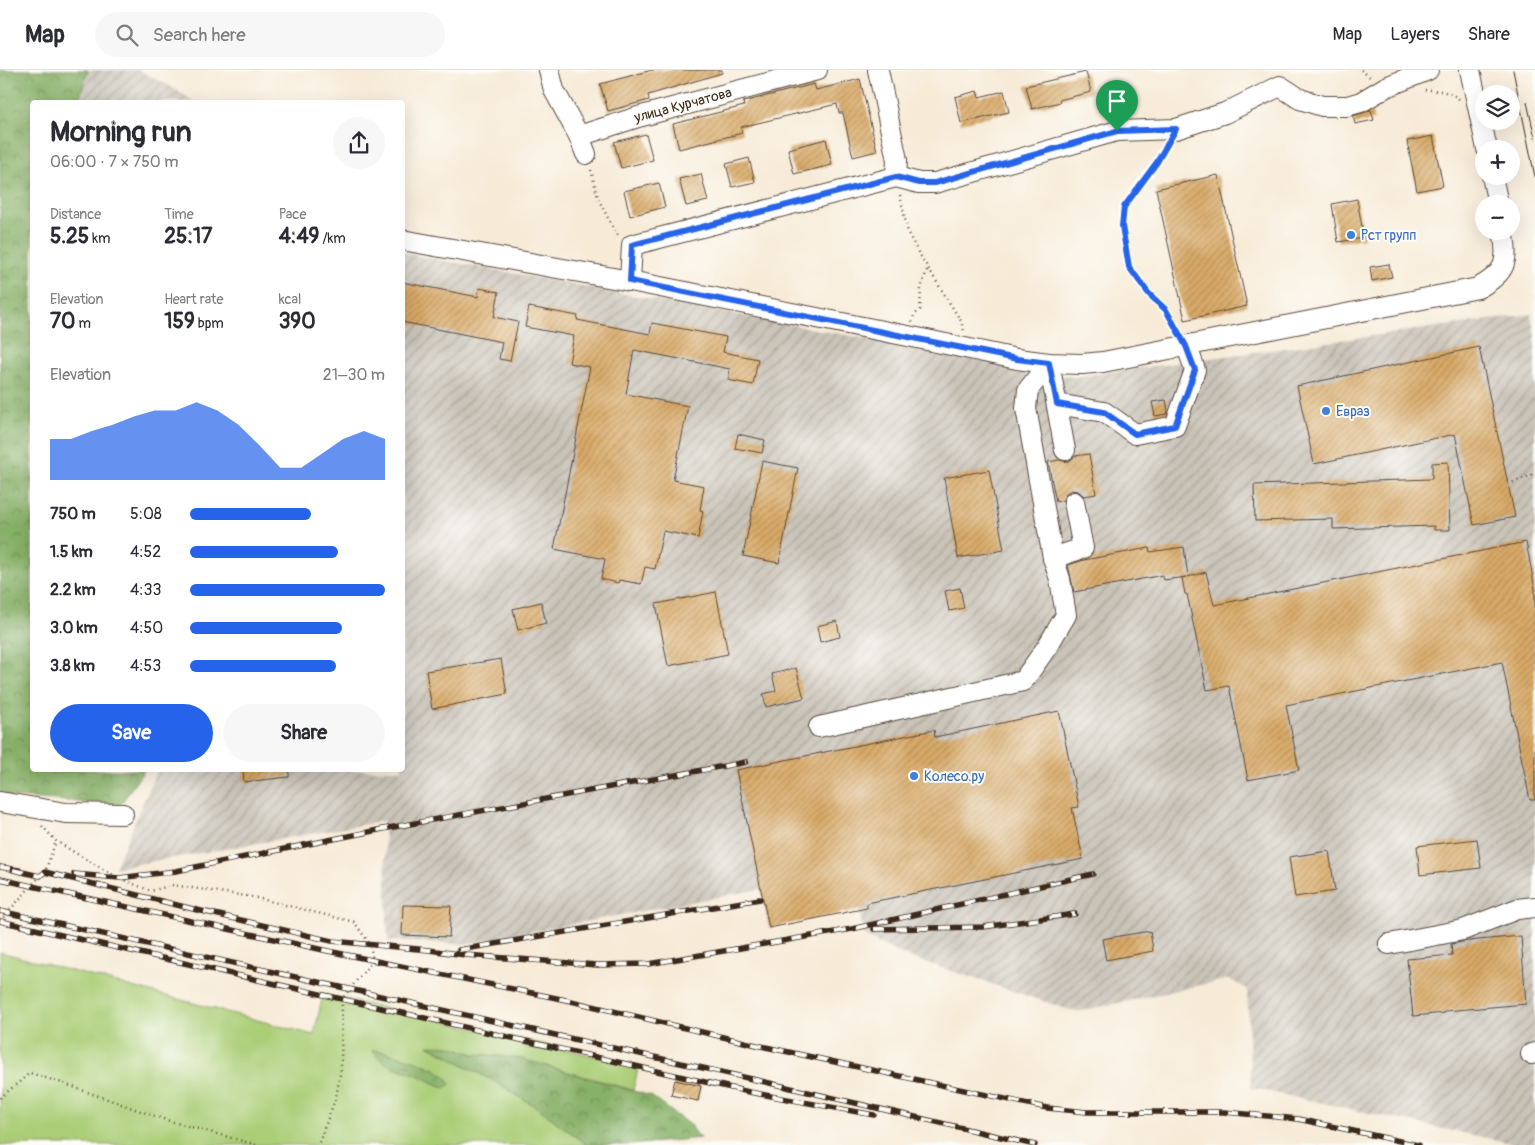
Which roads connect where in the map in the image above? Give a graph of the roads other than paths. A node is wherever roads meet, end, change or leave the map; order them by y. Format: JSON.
{"nodes":[{"id":1,"x":549,"y":70,"type":"edge"},
{"id":2,"x":817,"y":70,"type":"edge"},
{"id":3,"x":878,"y":70,"type":"edge"},
{"id":4,"x":1428,"y":70,"type":"edge"},
{"id":5,"x":1470,"y":70,"type":"edge"},
{"id":6,"x":1279,"y":78,"type":"edge"},
{"id":7,"x":1485,"y":140,"type":"edge"},
{"id":8,"x":896,"y":177,"type":"junction"},
{"id":9,"x":1505,"y":240,"type":"edge"},
{"id":10,"x":405,"y":241,"type":"edge"},
{"id":11,"x":630,"y":281,"type":"junction"},
{"id":12,"x":1186,"y":346,"type":"junction"},
{"id":13,"x":1049,"y":363,"type":"junction"},
{"id":14,"x":1057,"y":404,"type":"junction"},
{"id":15,"x":1065,"y":450,"type":"dead end"},
{"id":16,"x":1074,"y":502,"type":"dead end"},
{"id":17,"x":1053,"y":558,"type":"junction"},
{"id":18,"x":819,"y":727,"type":"dead end"},
{"id":19,"x":0,"y":802,"type":"edge"},
{"id":20,"x":123,"y":814,"type":"dead end"},
{"id":21,"x":1535,"y":907,"type":"edge"},
{"id":22,"x":1389,"y":944,"type":"dead end"}],
"edges":[{"from":1,"to":2,"type":"street","name":"улица Курчатова"},
{"from":3,"to":8,"type":"street"},
{"from":4,"to":6,"type":"street"},
{"from":5,"to":7,"type":"street"},
{"from":6,"to":8,"type":"street"},
{"from":8,"to":11,"type":"street"},
{"from":9,"to":12,"type":"street"},
{"from":10,"to":11,"type":"street"},
{"from":11,"to":13,"type":"street"},
{"from":12,"to":13,"type":"street"},
{"from":12,"to":14,"type":"street"},
{"from":13,"to":14,"type":"street"},
{"from":13,"to":17,"type":"street"},
{"from":14,"to":15,"type":"street"},
{"from":16,"to":17,"type":"street"},
{"from":17,"to":18,"type":"street"},
{"from":19,"to":20,"type":"street"},
{"from":21,"to":22,"type":"street"}]}
